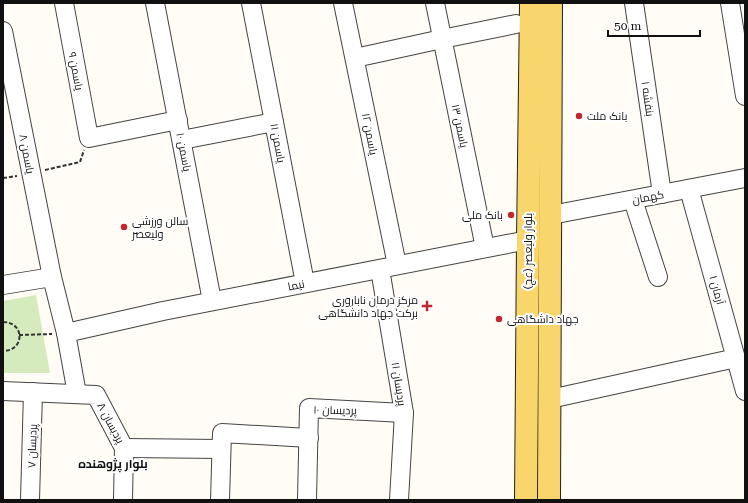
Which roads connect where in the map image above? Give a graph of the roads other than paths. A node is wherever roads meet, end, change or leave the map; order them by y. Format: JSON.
{"nodes":[{"id":1,"x":64,"y":3,"type":"edge"},
{"id":2,"x":155,"y":3,"type":"edge"},
{"id":3,"x":251,"y":3,"type":"edge"},
{"id":4,"x":343,"y":3,"type":"edge"},
{"id":5,"x":435,"y":3,"type":"edge"},
{"id":6,"x":531,"y":3,"type":"edge"},
{"id":7,"x":551,"y":3,"type":"edge"},
{"id":8,"x":634,"y":3,"type":"edge"},
{"id":9,"x":730,"y":3,"type":"edge"},
{"id":10,"x":516,"y":24,"type":"dead end"},
{"id":11,"x":3,"y":31,"type":"edge"},
{"id":12,"x":442,"y":39,"type":"junction"},
{"id":13,"x":355,"y":58,"type":"junction"},
{"id":14,"x":745,"y":96,"type":"edge"},
{"id":15,"x":178,"y":120,"type":"junction"},
{"id":16,"x":274,"y":122,"type":"junction"},
{"id":17,"x":182,"y":140,"type":"junction"},
{"id":18,"x":745,"y":178,"type":"edge"},
{"id":19,"x":689,"y":189,"type":"junction"},
{"id":20,"x":662,"y":194,"type":"junction"},
{"id":21,"x":633,"y":200,"type":"junction"},
{"id":22,"x":551,"y":215,"type":"junction"},
{"id":23,"x":528,"y":240,"type":"junction"},
{"id":24,"x":485,"y":248,"type":"junction"},
{"id":25,"x":389,"y":267,"type":"junction"},
{"id":26,"x":52,"y":277,"type":"junction"},
{"id":27,"x":658,"y":277,"type":"dead end"},
{"id":28,"x":305,"y":283,"type":"junction"},
{"id":29,"x":3,"y":285,"type":"edge"},
{"id":30,"x":212,"y":301,"type":"junction"},
{"id":31,"x":66,"y":333,"type":"junction"},
{"id":32,"x":736,"y":358,"type":"junction"},
{"id":33,"x":3,"y":391,"type":"edge"},
{"id":34,"x":745,"y":391,"type":"edge"},
{"id":35,"x":33,"y":392,"type":"junction"},
{"id":36,"x":77,"y":394,"type":"junction"},
{"id":37,"x":550,"y":398,"type":"junction"},
{"id":38,"x":404,"y":413,"type":"junction"},
{"id":39,"x":309,"y":438,"type":"junction"},
{"id":40,"x":124,"y":448,"type":"junction"},
{"id":41,"x":221,"y":449,"type":"junction"},
{"id":42,"x":30,"y":500,"type":"edge"},
{"id":43,"x":123,"y":500,"type":"edge"},
{"id":44,"x":220,"y":500,"type":"edge"},
{"id":45,"x":307,"y":500,"type":"edge"},
{"id":46,"x":399,"y":500,"type":"edge"},
{"id":47,"x":526,"y":500,"type":"edge"},
{"id":48,"x":549,"y":500,"type":"edge"}],
"edges":[{"from":1,"to":15,"type":"street","name":"یاسمن ۹"},
{"from":2,"to":15,"type":"street","name":"یاسمن ۱۰"},
{"from":3,"to":16,"type":"street","name":"یاسمن ۱۱"},
{"from":4,"to":13,"type":"street","name":"یاسمن ۱۲"},
{"from":5,"to":12,"type":"street","name":"یاسمن ۱۳"},
{"from":6,"to":23,"type":"main road","name":"بلوار ولیعصر (عج)"},
{"from":7,"to":22,"type":"main road","name":"بلوار ولیعصر (عج)"},
{"from":8,"to":20,"type":"street","name":"بنفشه ۱"},
{"from":9,"to":14,"type":"street"},
{"from":10,"to":12,"type":"street"},
{"from":11,"to":26,"type":"street","name":"یاسمن ۸"},
{"from":12,"to":13,"type":"street"},
{"from":12,"to":24,"type":"street","name":"یاسمن ۱۳"},
{"from":13,"to":25,"type":"street","name":"یاسمن ۱۲"},
{"from":15,"to":17,"type":"street","name":"یاسمن ۱۰"},
{"from":16,"to":17,"type":"street"},
{"from":16,"to":28,"type":"street","name":"یاسمن ۱۱"},
{"from":17,"to":30,"type":"street","name":"یاسمن ۱۰"},
{"from":18,"to":19,"type":"street","name":"کهمان"},
{"from":19,"to":20,"type":"street","name":"کهمان"},
{"from":19,"to":32,"type":"street","name":"آرمان ۱"},
{"from":20,"to":21,"type":"street","name":"کهمان"},
{"from":21,"to":22,"type":"street","name":"کهمان"},
{"from":21,"to":27,"type":"street"},
{"from":22,"to":37,"type":"main road","name":"بلوار ولیعصر (عج)"},
{"from":23,"to":24,"type":"street","name":"نیما"},
{"from":23,"to":47,"type":"main road","name":"بلوار ولیعصر (عج)"},
{"from":24,"to":25,"type":"street","name":"نیما"},
{"from":25,"to":28,"type":"street","name":"نیما"},
{"from":25,"to":38,"type":"street","name":"پردیسان ۱۱"},
{"from":26,"to":29,"type":"street"},
{"from":26,"to":31,"type":"street"},
{"from":28,"to":30,"type":"street","name":"نیما"},
{"from":30,"to":31,"type":"street","name":"نیما"},
{"from":31,"to":36,"type":"street"},
{"from":32,"to":34,"type":"street","name":"آرمان ۱"},
{"from":32,"to":37,"type":"street"},
{"from":33,"to":35,"type":"street"},
{"from":35,"to":36,"type":"street"},
{"from":35,"to":42,"type":"street","name":"پردیسان ۷"},
{"from":36,"to":40,"type":"street","name":"پردیسان ۸"},
{"from":37,"to":48,"type":"main road","name":"بلوار ولیعصر (عج)"},
{"from":38,"to":39,"type":"street","name":"پردیسان ۱۰"},
{"from":38,"to":46,"type":"street","name":"پردیسان ۱۱"},
{"from":39,"to":41,"type":"street"},
{"from":39,"to":45,"type":"street","name":"پردیسان ۱۰"},
{"from":40,"to":41,"type":"street"},
{"from":40,"to":43,"type":"street","name":"پردیسان ۸"},
{"from":41,"to":44,"type":"street"}]}
